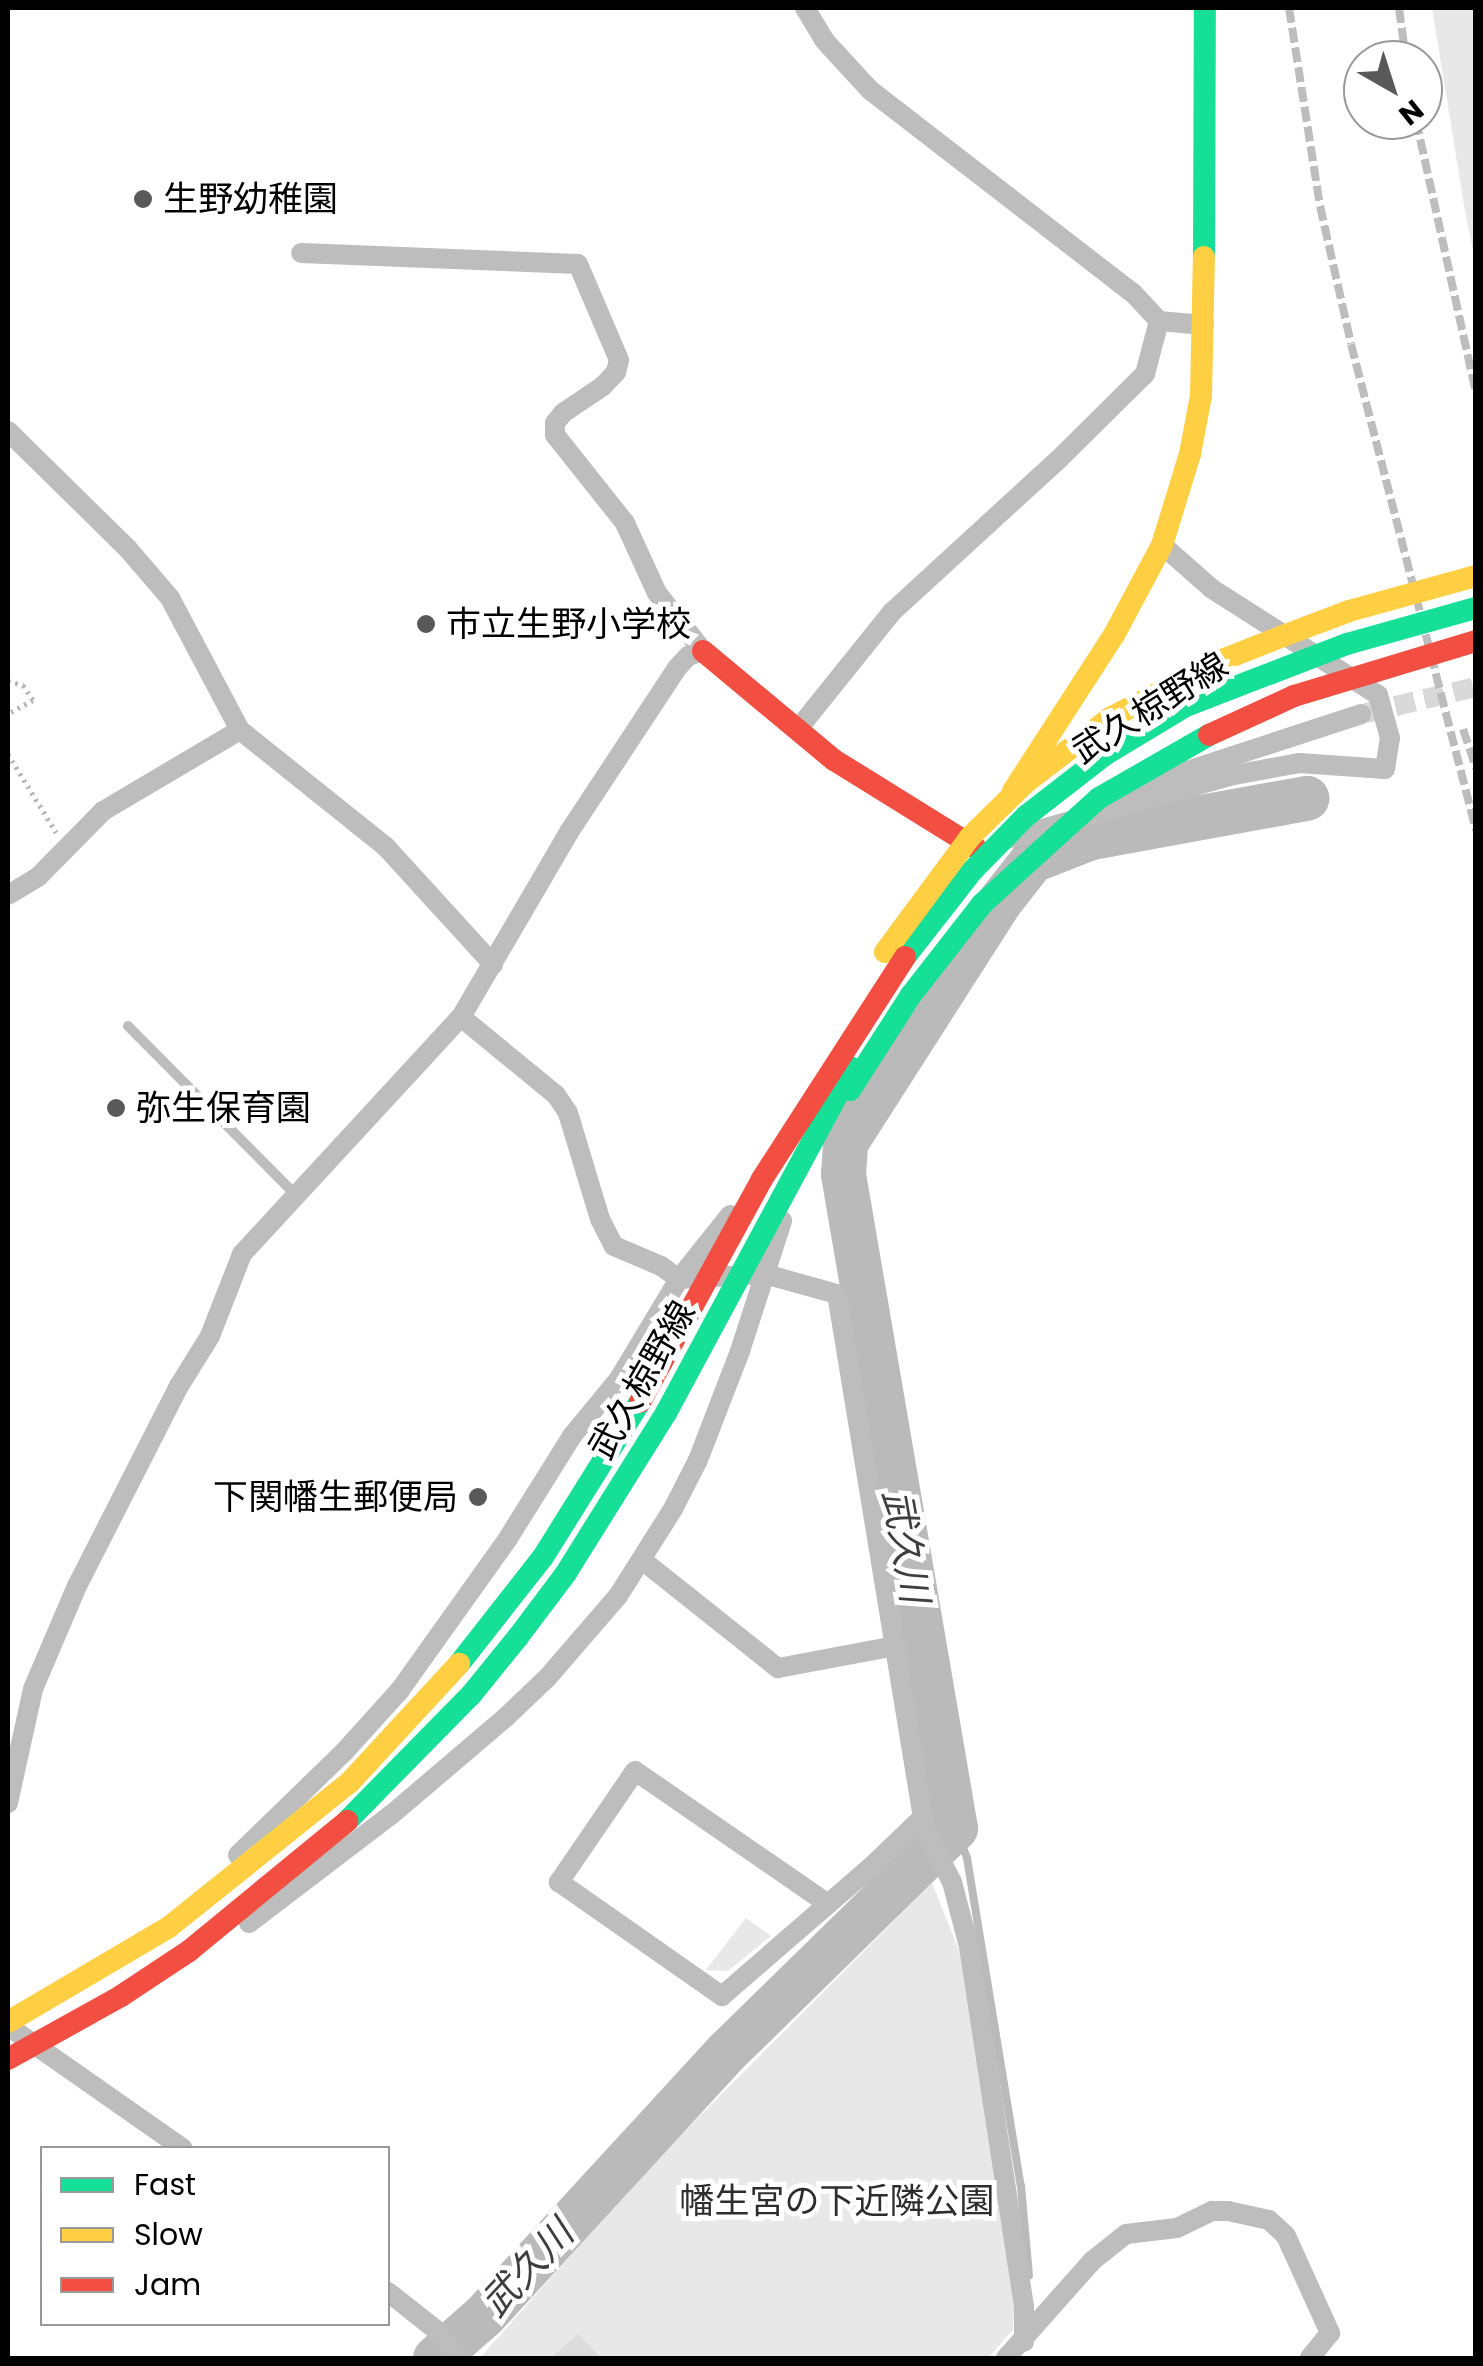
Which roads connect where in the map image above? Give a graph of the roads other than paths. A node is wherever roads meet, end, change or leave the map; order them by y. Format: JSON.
{"nodes":[{"id":1,"x":805,"y":8,"type":"edge"},
{"id":2,"x":1205,"y":8,"type":"edge"},
{"id":3,"x":300,"y":253,"type":"dead end"},
{"id":4,"x":1160,"y":321,"type":"junction"},
{"id":5,"x":1204,"y":324,"type":"junction"},
{"id":6,"x":8,"y":430,"type":"edge"},
{"id":7,"x":1162,"y":545,"type":"junction"},
{"id":8,"x":1476,"y":576,"type":"edge"},
{"id":9,"x":1476,"y":608,"type":"edge"},
{"id":10,"x":1476,"y":641,"type":"edge"},
{"id":11,"x":703,"y":651,"type":"junction"},
{"id":12,"x":1264,"y":677,"type":"junction"},
{"id":13,"x":1362,"y":714,"type":"tunnel mouth"},
{"id":14,"x":798,"y":729,"type":"junction"},
{"id":15,"x":240,"y":730,"type":"junction"},
{"id":16,"x":976,"y":848,"type":"junction"},
{"id":17,"x":8,"y":895,"type":"edge"},
{"id":18,"x":493,"y":964,"type":"junction"},
{"id":19,"x":461,"y":1017,"type":"junction"},
{"id":20,"x":128,"y":1026,"type":"dead end"},
{"id":21,"x":857,"y":1039,"type":"junction"},
{"id":22,"x":762,"y":1179,"type":"junction"},
{"id":23,"x":787,"y":1192,"type":"junction"},
{"id":24,"x":296,"y":1194,"type":"junction"},
{"id":25,"x":765,"y":1274,"type":"junction"},
{"id":26,"x":680,"y":1279,"type":"junction"},
{"id":27,"x":642,"y":1560,"type":"junction"},
{"id":28,"x":896,"y":1646,"type":"junction"},
{"id":29,"x":8,"y":1803,"type":"edge"},
{"id":30,"x":924,"y":1824,"type":"junction"},
{"id":31,"x":828,"y":1904,"type":"junction"},
{"id":32,"x":8,"y":2024,"type":"edge"},
{"id":33,"x":34,"y":2046,"type":"junction"},
{"id":34,"x":8,"y":2059,"type":"edge"},
{"id":35,"x":179,"y":2146,"type":"edge"},
{"id":36,"x":390,"y":2294,"type":"edge"},
{"id":37,"x":1024,"y":2342,"type":"junction"},
{"id":38,"x":459,"y":2358,"type":"edge"},
{"id":39,"x":1006,"y":2358,"type":"edge"},
{"id":40,"x":1310,"y":2358,"type":"edge"}],
"edges":[{"from":1,"to":4,"type":"street"},
{"from":2,"to":5,"type":"main road"},
{"from":3,"to":11,"type":"street"},
{"from":4,"to":5,"type":"street"},
{"from":4,"to":14,"type":"street"},
{"from":5,"to":7,"type":"main road"},
{"from":6,"to":15,"type":"street"},
{"from":7,"to":16,"type":"main road"},
{"from":7,"to":16,"type":"street"},
{"from":8,"to":22,"type":"main road","bridge":true},
{"from":9,"to":12,"type":"main road","name":"武久椋野線","bridge":true},
{"from":10,"to":23,"type":"main road","bridge":true},
{"from":11,"to":14,"type":"main road"},
{"from":11,"to":18,"type":"street"},
{"from":12,"to":22,"type":"main road","name":"武久椋野線","bridge":true},
{"from":12,"to":23,"type":"main road","name":"武久椋野線","bridge":true},
{"from":13,"to":16,"type":"street"},
{"from":14,"to":16,"type":"main road"},
{"from":15,"to":17,"type":"street"},
{"from":15,"to":18,"type":"street"},
{"from":16,"to":21,"type":"main road"},
{"from":18,"to":19,"type":"street"},
{"from":19,"to":24,"type":"street"},
{"from":19,"to":26,"type":"street"},
{"from":20,"to":24,"type":"lane"},
{"from":21,"to":25,"type":"street"},
{"from":21,"to":26,"type":"street"},
{"from":22,"to":32,"type":"main road","name":"武久椋野線","bridge":true},
{"from":23,"to":33,"type":"main road","name":"武久椋野線","bridge":true},
{"from":24,"to":29,"type":"street"},
{"from":25,"to":26,"type":"street"},
{"from":25,"to":27,"type":"street"},
{"from":25,"to":28,"type":"street"},
{"from":26,"to":32,"type":"street"},
{"from":27,"to":28,"type":"street"},
{"from":27,"to":33,"type":"street"},
{"from":28,"to":30,"type":"street"},
{"from":30,"to":31,"type":"street"},
{"from":30,"to":37,"type":"street"},
{"from":31,"to":31,"type":"street"},
{"from":32,"to":33,"type":"street"},
{"from":33,"to":34,"type":"main road","name":"武久椋野線"},
{"from":33,"to":35,"type":"street"},
{"from":36,"to":38,"type":"street"},
{"from":37,"to":39,"type":"street"},
{"from":37,"to":40,"type":"street"}]}
